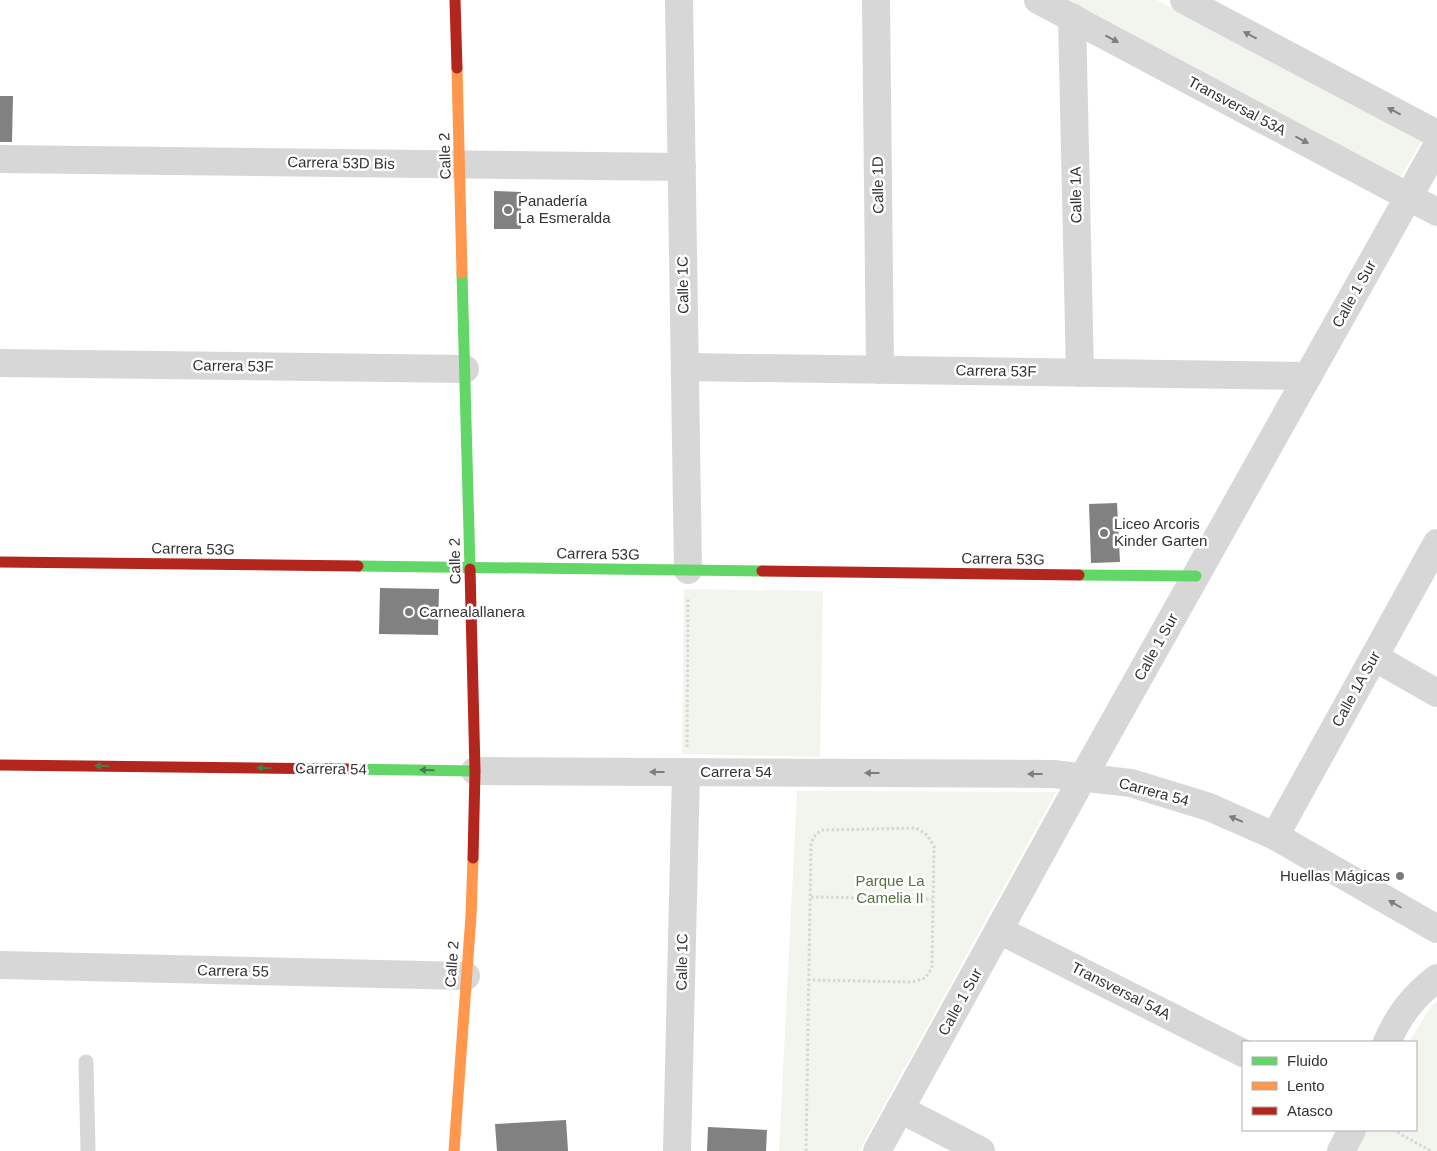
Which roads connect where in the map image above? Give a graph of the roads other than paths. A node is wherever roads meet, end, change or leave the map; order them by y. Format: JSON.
{"nodes":[{"id":1,"x":456,"y":0,"type":"edge"},
{"id":2,"x":679,"y":0,"type":"edge"},
{"id":3,"x":876,"y":0,"type":"edge"},
{"id":4,"x":1038,"y":0,"type":"edge"},
{"id":5,"x":1184,"y":0,"type":"edge"},
{"id":6,"x":1072,"y":17,"type":"junction"},
{"id":7,"x":1437,"y":134,"type":"edge"},
{"id":8,"x":1437,"y":146,"type":"edge"},
{"id":9,"x":0,"y":159,"type":"edge"},
{"id":10,"x":460,"y":164,"type":"junction"},
{"id":11,"x":682,"y":167,"type":"junction"},
{"id":12,"x":1408,"y":197,"type":"junction"},
{"id":13,"x":1437,"y":212,"type":"edge"},
{"id":14,"x":0,"y":362,"type":"edge"},
{"id":15,"x":685,"y":367,"type":"junction"},
{"id":16,"x":465,"y":369,"type":"junction"},
{"id":17,"x":880,"y":370,"type":"junction"},
{"id":18,"x":1080,"y":372,"type":"junction"},
{"id":19,"x":1308,"y":376,"type":"junction"},
{"id":20,"x":1437,"y":543,"type":"edge"},
{"id":21,"x":0,"y":562,"type":"edge"},
{"id":22,"x":470,"y":567,"type":"junction"},
{"id":23,"x":688,"y":570,"type":"junction"},
{"id":24,"x":1196,"y":576,"type":"junction"},
{"id":25,"x":1374,"y":657,"type":"junction"},
{"id":26,"x":1437,"y":693,"type":"edge"},
{"id":27,"x":0,"y":765,"type":"edge"},
{"id":28,"x":475,"y":771,"type":"junction"},
{"id":29,"x":686,"y":772,"type":"junction"},
{"id":30,"x":1083,"y":777,"type":"junction"},
{"id":31,"x":1275,"y":836,"type":"junction"},
{"id":32,"x":1437,"y":928,"type":"edge"},
{"id":33,"x":999,"y":930,"type":"junction"},
{"id":34,"x":0,"y":965,"type":"edge"},
{"id":35,"x":466,"y":976,"type":"junction"},
{"id":36,"x":1437,"y":978,"type":"edge"},
{"id":37,"x":1387,"y":1041,"type":"edge"},
{"id":38,"x":1242,"y":1052,"type":"edge"},
{"id":39,"x":86,"y":1062,"type":"dead end"},
{"id":40,"x":900,"y":1109,"type":"junction"},
{"id":41,"x":1351,"y":1131,"type":"edge"},
{"id":42,"x":88,"y":1151,"type":"edge"},
{"id":43,"x":454,"y":1151,"type":"edge"},
{"id":44,"x":677,"y":1151,"type":"edge"},
{"id":45,"x":877,"y":1151,"type":"edge"},
{"id":46,"x":981,"y":1151,"type":"edge"},
{"id":47,"x":1340,"y":1151,"type":"edge"}],
"edges":[{"from":1,"to":10,"type":"street","name":"Calle 2"},
{"from":2,"to":11,"type":"street","name":"Calle 1C"},
{"from":3,"to":17,"type":"street","name":"Calle 1D"},
{"from":4,"to":6,"type":"street","name":"Transversal 53A"},
{"from":7,"to":5,"type":"street","one_way":true},
{"from":6,"to":12,"type":"street","name":"Transversal 53A","one_way":true},
{"from":6,"to":18,"type":"street","name":"Calle 1A"},
{"from":8,"to":12,"type":"street","name":"Calle 1 Sur"},
{"from":9,"to":10,"type":"street","name":"Carrera 53D Bis"},
{"from":10,"to":11,"type":"street","name":"Carrera 53D Bis"},
{"from":10,"to":16,"type":"street","name":"Calle 2"},
{"from":11,"to":15,"type":"street","name":"Calle 1C"},
{"from":12,"to":13,"type":"street","name":"Transversal 53A"},
{"from":12,"to":19,"type":"street","name":"Calle 1 Sur"},
{"from":14,"to":16,"type":"street","name":"Carrera 53F"},
{"from":15,"to":17,"type":"street","name":"Carrera 53F"},
{"from":15,"to":23,"type":"street","name":"Calle 1C"},
{"from":16,"to":22,"type":"street","name":"Calle 2"},
{"from":17,"to":18,"type":"street","name":"Carrera 53F"},
{"from":18,"to":19,"type":"street","name":"Carrera 53F"},
{"from":19,"to":24,"type":"street","name":"Calle 1 Sur"},
{"from":20,"to":25,"type":"street","name":"Calle 1A Sur"},
{"from":21,"to":22,"type":"street","name":"Carrera 53G"},
{"from":22,"to":23,"type":"street","name":"Carrera 53G"},
{"from":22,"to":28,"type":"street","name":"Calle 2"},
{"from":23,"to":24,"type":"street","name":"Carrera 53G"},
{"from":24,"to":30,"type":"street","name":"Calle 1 Sur"},
{"from":25,"to":26,"type":"street"},
{"from":25,"to":31,"type":"street","name":"Calle 1A Sur"},
{"from":28,"to":27,"type":"street","name":"Carrera 54","one_way":true},
{"from":29,"to":28,"type":"street","name":"Carrera 54","one_way":true},
{"from":28,"to":35,"type":"street","name":"Calle 2"},
{"from":30,"to":29,"type":"street","name":"Carrera 54","one_way":true},
{"from":29,"to":44,"type":"street","name":"Calle 1C"},
{"from":31,"to":30,"type":"street","name":"Carrera 54","one_way":true},
{"from":30,"to":33,"type":"street","name":"Calle 1 Sur"},
{"from":32,"to":31,"type":"street","name":"Carrera 54","one_way":true},
{"from":33,"to":38,"type":"street","name":"Transversal 54A"},
{"from":33,"to":40,"type":"street","name":"Calle 1 Sur"},
{"from":34,"to":35,"type":"street","name":"Carrera 55"},
{"from":35,"to":43,"type":"street","name":"Calle 2"},
{"from":36,"to":37,"type":"street"},
{"from":39,"to":42,"type":"lane"},
{"from":40,"to":45,"type":"street","name":"Calle 1 Sur"},
{"from":40,"to":46,"type":"street"},
{"from":41,"to":47,"type":"street"}]}
